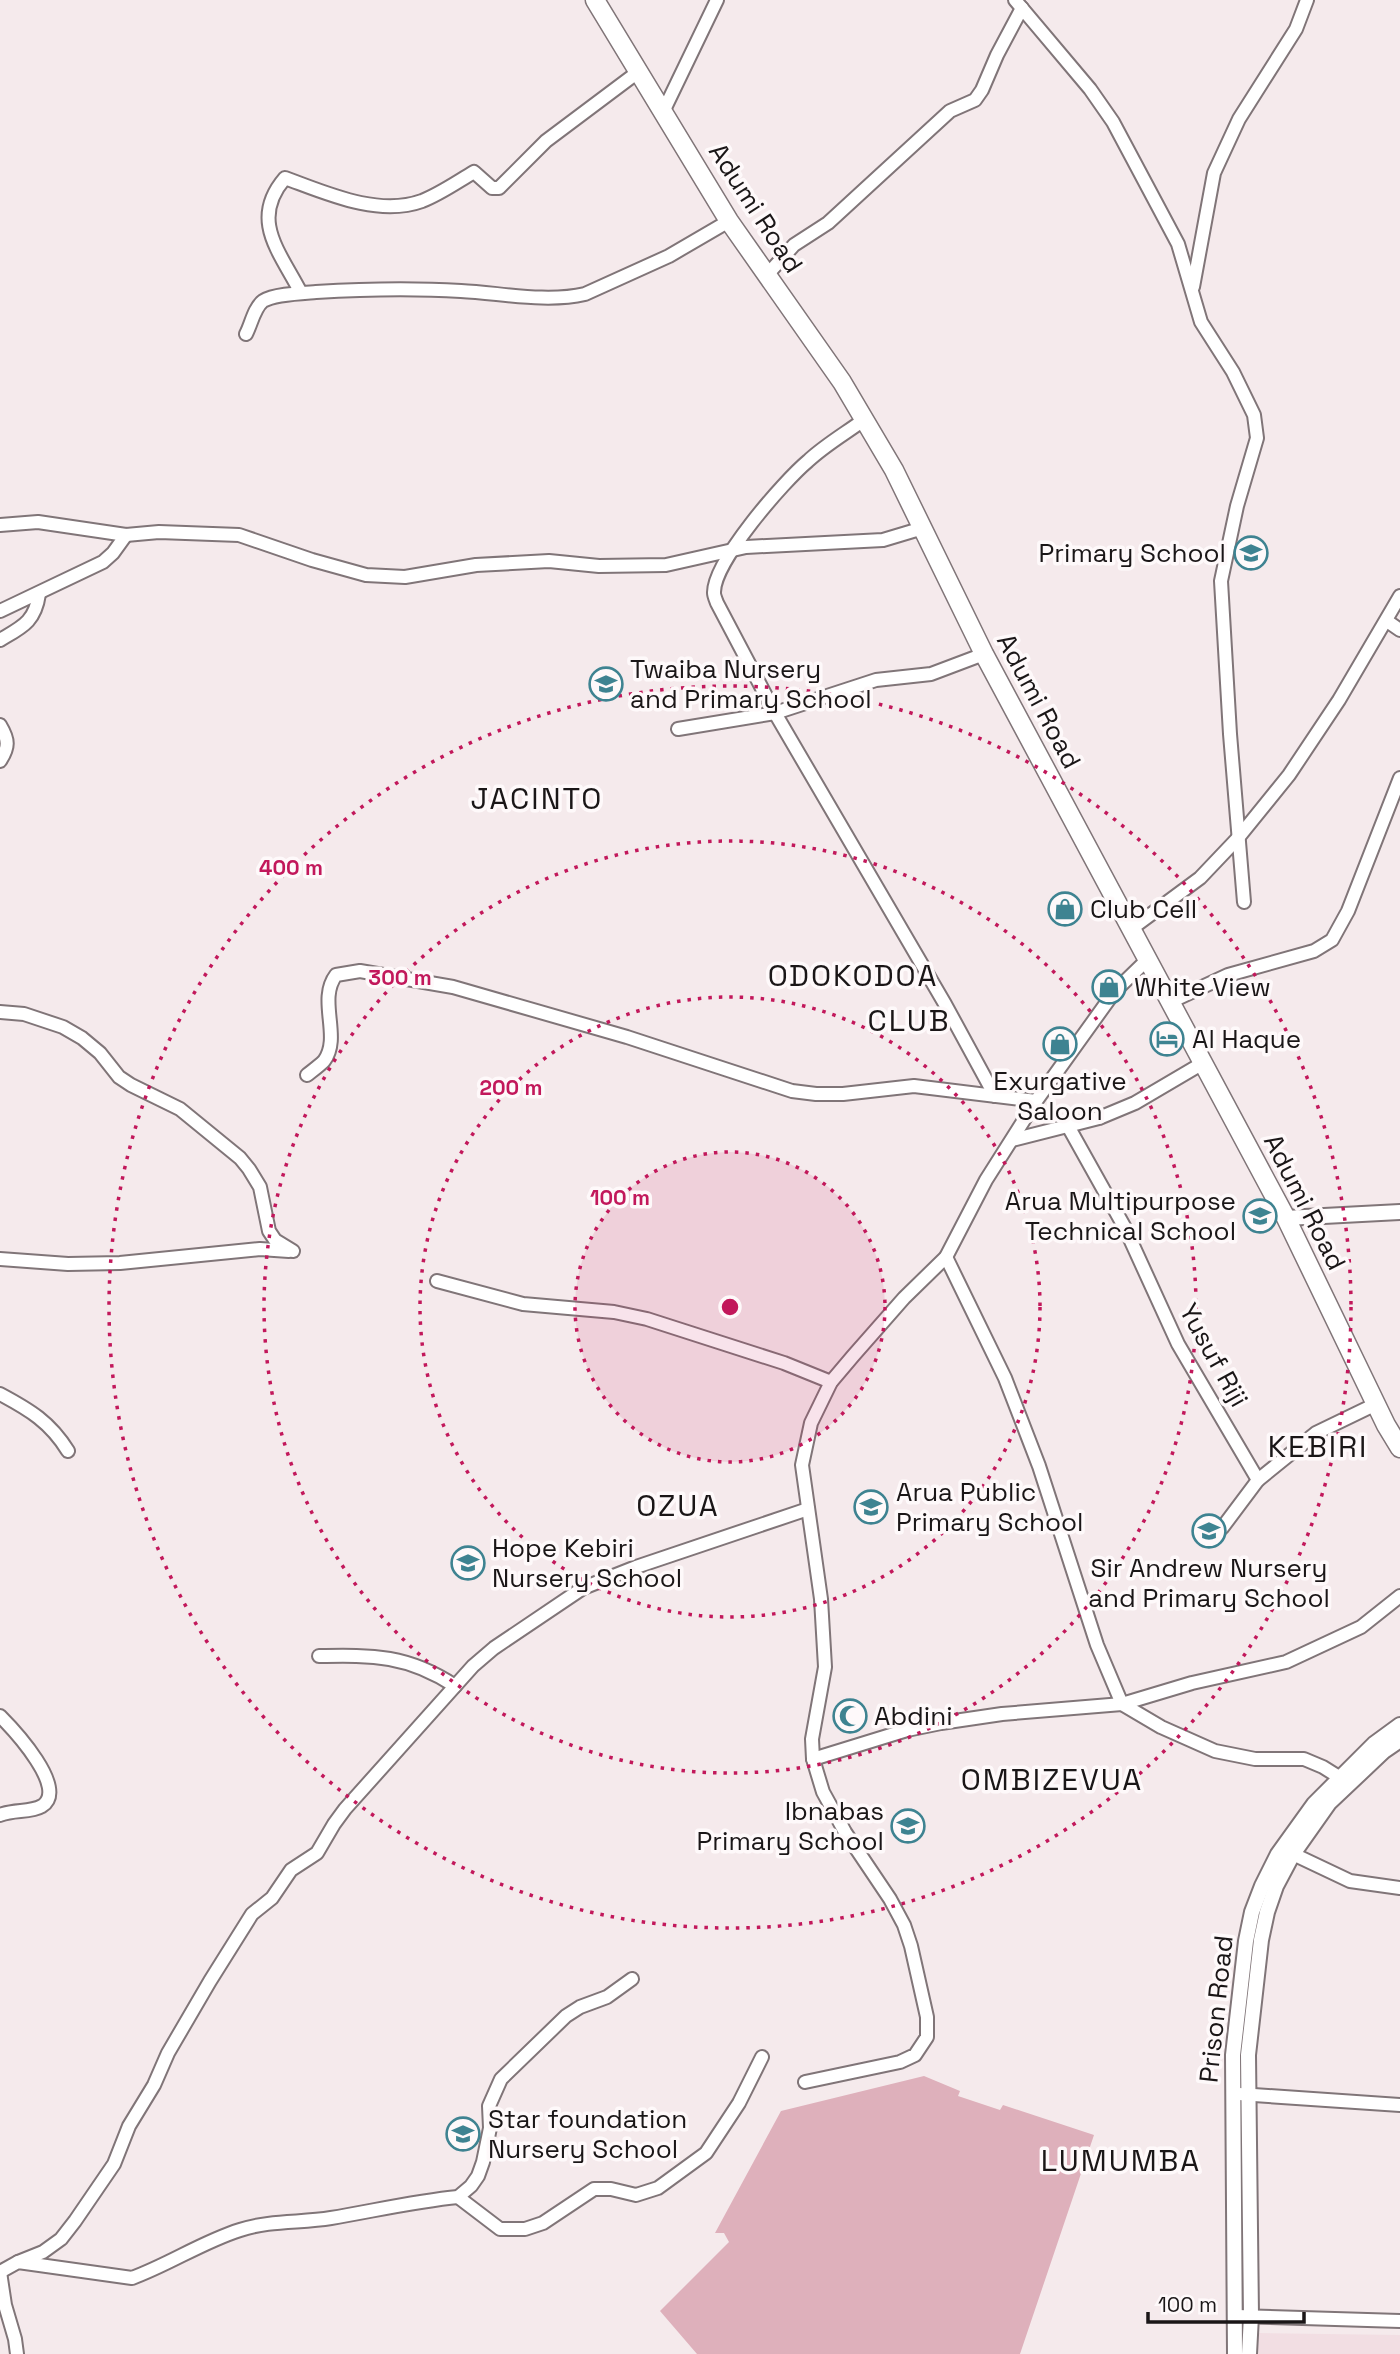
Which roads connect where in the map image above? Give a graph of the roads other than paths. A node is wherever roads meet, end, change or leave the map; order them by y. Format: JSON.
{"nodes":[{"id":1,"x":595,"y":0,"type":"edge"},
{"id":2,"x":717,"y":0,"type":"edge"},
{"id":3,"x":1307,"y":0,"type":"edge"},
{"id":4,"x":1019,"y":4,"type":"edge"},
{"id":5,"x":638,"y":72,"type":"junction"},
{"id":6,"x":663,"y":112,"type":"junction"},
{"id":7,"x":729,"y":221,"type":"junction"},
{"id":8,"x":766,"y":275,"type":"junction"},
{"id":9,"x":301,"y":293,"type":"junction"},
{"id":10,"x":1191,"y":295,"type":"junction"},
{"id":11,"x":246,"y":334,"type":"dead end"},
{"id":12,"x":865,"y":419,"type":"junction"},
{"id":13,"x":0,"y":525,"type":"edge"},
{"id":14,"x":923,"y":528,"type":"junction"},
{"id":15,"x":126,"y":535,"type":"junction"},
{"id":16,"x":731,"y":551,"type":"junction"},
{"id":17,"x":39,"y":594,"type":"junction"},
{"id":18,"x":1400,"y":596,"type":"edge"},
{"id":19,"x":0,"y":611,"type":"edge"},
{"id":20,"x":1387,"y":621,"type":"junction"},
{"id":21,"x":1400,"y":630,"type":"edge"},
{"id":22,"x":0,"y":640,"type":"edge"},
{"id":23,"x":984,"y":654,"type":"junction"},
{"id":24,"x":775,"y":713,"type":"junction"},
{"id":25,"x":0,"y":725,"type":"edge"},
{"id":26,"x":678,"y":729,"type":"dead end"},
{"id":27,"x":0,"y":761,"type":"edge"},
{"id":28,"x":1400,"y":778,"type":"edge"},
{"id":29,"x":1238,"y":838,"type":"junction"},
{"id":30,"x":1244,"y":902,"type":"dead end"},
{"id":31,"x":1131,"y":929,"type":"junction"},
{"id":32,"x":1147,"y":960,"type":"junction"},
{"id":33,"x":1170,"y":1002,"type":"junction"},
{"id":34,"x":0,"y":1012,"type":"edge"},
{"id":35,"x":1203,"y":1063,"type":"junction"},
{"id":36,"x":307,"y":1075,"type":"dead end"},
{"id":37,"x":995,"y":1096,"type":"junction"},
{"id":38,"x":1036,"y":1101,"type":"junction"},
{"id":39,"x":1068,"y":1126,"type":"junction"},
{"id":40,"x":1012,"y":1140,"type":"junction"},
{"id":41,"x":1400,"y":1212,"type":"edge"},
{"id":42,"x":1286,"y":1218,"type":"junction"},
{"id":43,"x":946,"y":1257,"type":"junction"},
{"id":44,"x":0,"y":1259,"type":"edge"},
{"id":45,"x":437,"y":1281,"type":"dead end"},
{"id":46,"x":831,"y":1382,"type":"junction"},
{"id":47,"x":0,"y":1394,"type":"edge"},
{"id":48,"x":1376,"y":1404,"type":"junction"},
{"id":49,"x":1400,"y":1448,"type":"edge"},
{"id":50,"x":68,"y":1451,"type":"dead end"},
{"id":51,"x":1258,"y":1479,"type":"junction"},
{"id":52,"x":808,"y":1509,"type":"junction"},
{"id":53,"x":1222,"y":1528,"type":"dead end"},
{"id":54,"x":1400,"y":1596,"type":"edge"},
{"id":55,"x":319,"y":1656,"type":"dead end"},
{"id":56,"x":455,"y":1686,"type":"junction"},
{"id":57,"x":1122,"y":1704,"type":"junction"},
{"id":58,"x":0,"y":1716,"type":"edge"},
{"id":59,"x":1400,"y":1725,"type":"edge"},
{"id":60,"x":1400,"y":1740,"type":"edge"},
{"id":61,"x":813,"y":1759,"type":"junction"},
{"id":62,"x":1346,"y":1781,"type":"junction"},
{"id":63,"x":0,"y":1815,"type":"edge"},
{"id":64,"x":1293,"y":1854,"type":"junction"},
{"id":65,"x":1400,"y":1888,"type":"edge"},
{"id":66,"x":632,"y":1979,"type":"dead end"},
{"id":67,"x":762,"y":2057,"type":"dead end"},
{"id":68,"x":805,"y":2082,"type":"dead end"},
{"id":69,"x":1232,"y":2094,"type":"junction"},
{"id":70,"x":1247,"y":2095,"type":"junction"},
{"id":71,"x":1400,"y":2105,"type":"edge"},
{"id":72,"x":458,"y":2197,"type":"junction"},
{"id":73,"x":18,"y":2262,"type":"junction"},
{"id":74,"x":0,"y":2272,"type":"edge"},
{"id":75,"x":1236,"y":2316,"type":"junction"},
{"id":76,"x":1251,"y":2316,"type":"junction"},
{"id":77,"x":1400,"y":2321,"type":"edge"},
{"id":78,"x":17,"y":2354,"type":"edge"},
{"id":79,"x":1235,"y":2354,"type":"edge"},
{"id":80,"x":1249,"y":2354,"type":"edge"}],
"edges":[{"from":1,"to":5,"type":"main road","name":"Adumi Road"},
{"from":2,"to":6,"type":"street"},
{"from":3,"to":10,"type":"street"},
{"from":4,"to":8,"type":"street"},
{"from":4,"to":10,"type":"street"},
{"from":5,"to":6,"type":"main road","name":"Adumi Road"},
{"from":5,"to":9,"type":"street"},
{"from":6,"to":7,"type":"main road","name":"Adumi Road"},
{"from":7,"to":8,"type":"main road","name":"Adumi Road"},
{"from":7,"to":9,"type":"street"},
{"from":8,"to":12,"type":"main road","name":"Adumi Road"},
{"from":9,"to":11,"type":"street"},
{"from":10,"to":29,"type":"street"},
{"from":12,"to":14,"type":"main road","name":"Adumi Road"},
{"from":12,"to":16,"type":"street"},
{"from":13,"to":15,"type":"street"},
{"from":14,"to":16,"type":"street"},
{"from":14,"to":23,"type":"main road","name":"Adumi Road"},
{"from":15,"to":16,"type":"street"},
{"from":15,"to":17,"type":"street"},
{"from":16,"to":24,"type":"street"},
{"from":17,"to":19,"type":"street"},
{"from":17,"to":22,"type":"street"},
{"from":18,"to":20,"type":"street"},
{"from":20,"to":21,"type":"street"},
{"from":20,"to":29,"type":"street"},
{"from":23,"to":24,"type":"street"},
{"from":23,"to":31,"type":"main road","name":"Adumi Road"},
{"from":24,"to":26,"type":"street"},
{"from":24,"to":37,"type":"street"},
{"from":25,"to":27,"type":"street"},
{"from":28,"to":33,"type":"street"},
{"from":29,"to":30,"type":"street"},
{"from":29,"to":31,"type":"street"},
{"from":31,"to":32,"type":"main road","name":"Adumi Road"},
{"from":32,"to":33,"type":"main road","name":"Adumi Road"},
{"from":32,"to":38,"type":"street"},
{"from":33,"to":35,"type":"main road","name":"Adumi Road"},
{"from":34,"to":44,"type":"street"},
{"from":35,"to":39,"type":"street"},
{"from":35,"to":42,"type":"main road","name":"Adumi Road"},
{"from":36,"to":37,"type":"street"},
{"from":37,"to":38,"type":"street"},
{"from":38,"to":40,"type":"street"},
{"from":39,"to":40,"type":"street"},
{"from":39,"to":51,"type":"street","name":"Yusuf Riji"},
{"from":40,"to":43,"type":"street"},
{"from":41,"to":42,"type":"street"},
{"from":42,"to":48,"type":"main road","name":"Adumi Road"},
{"from":43,"to":46,"type":"street"},
{"from":43,"to":57,"type":"street"},
{"from":45,"to":46,"type":"street"},
{"from":46,"to":52,"type":"street"},
{"from":47,"to":50,"type":"street"},
{"from":48,"to":49,"type":"main road","name":"Adumi Road"},
{"from":48,"to":51,"type":"street"},
{"from":51,"to":53,"type":"street"},
{"from":52,"to":56,"type":"street"},
{"from":52,"to":61,"type":"street"},
{"from":54,"to":57,"type":"street"},
{"from":55,"to":56,"type":"street"},
{"from":56,"to":73,"type":"street"},
{"from":57,"to":61,"type":"street"},
{"from":57,"to":62,"type":"street"},
{"from":58,"to":63,"type":"street"},
{"from":59,"to":62,"type":"street","name":"Prison Road"},
{"from":60,"to":62,"type":"street","name":"Prison Road"},
{"from":61,"to":68,"type":"street"},
{"from":62,"to":64,"type":"street","name":"Prison Road"},
{"from":62,"to":69,"type":"street","name":"Prison Road"},
{"from":64,"to":65,"type":"street"},
{"from":64,"to":70,"type":"street","name":"Prison Road"},
{"from":66,"to":72,"type":"street"},
{"from":67,"to":72,"type":"street"},
{"from":69,"to":70,"type":"street"},
{"from":69,"to":75,"type":"street","name":"Prison Road"},
{"from":70,"to":71,"type":"street"},
{"from":70,"to":76,"type":"street","name":"Prison Road"},
{"from":72,"to":73,"type":"street"},
{"from":73,"to":74,"type":"street"},
{"from":74,"to":78,"type":"street"},
{"from":75,"to":76,"type":"street"},
{"from":75,"to":79,"type":"street","name":"Prison Road"},
{"from":76,"to":77,"type":"street"},
{"from":76,"to":80,"type":"street","name":"Prison Road"}]}
